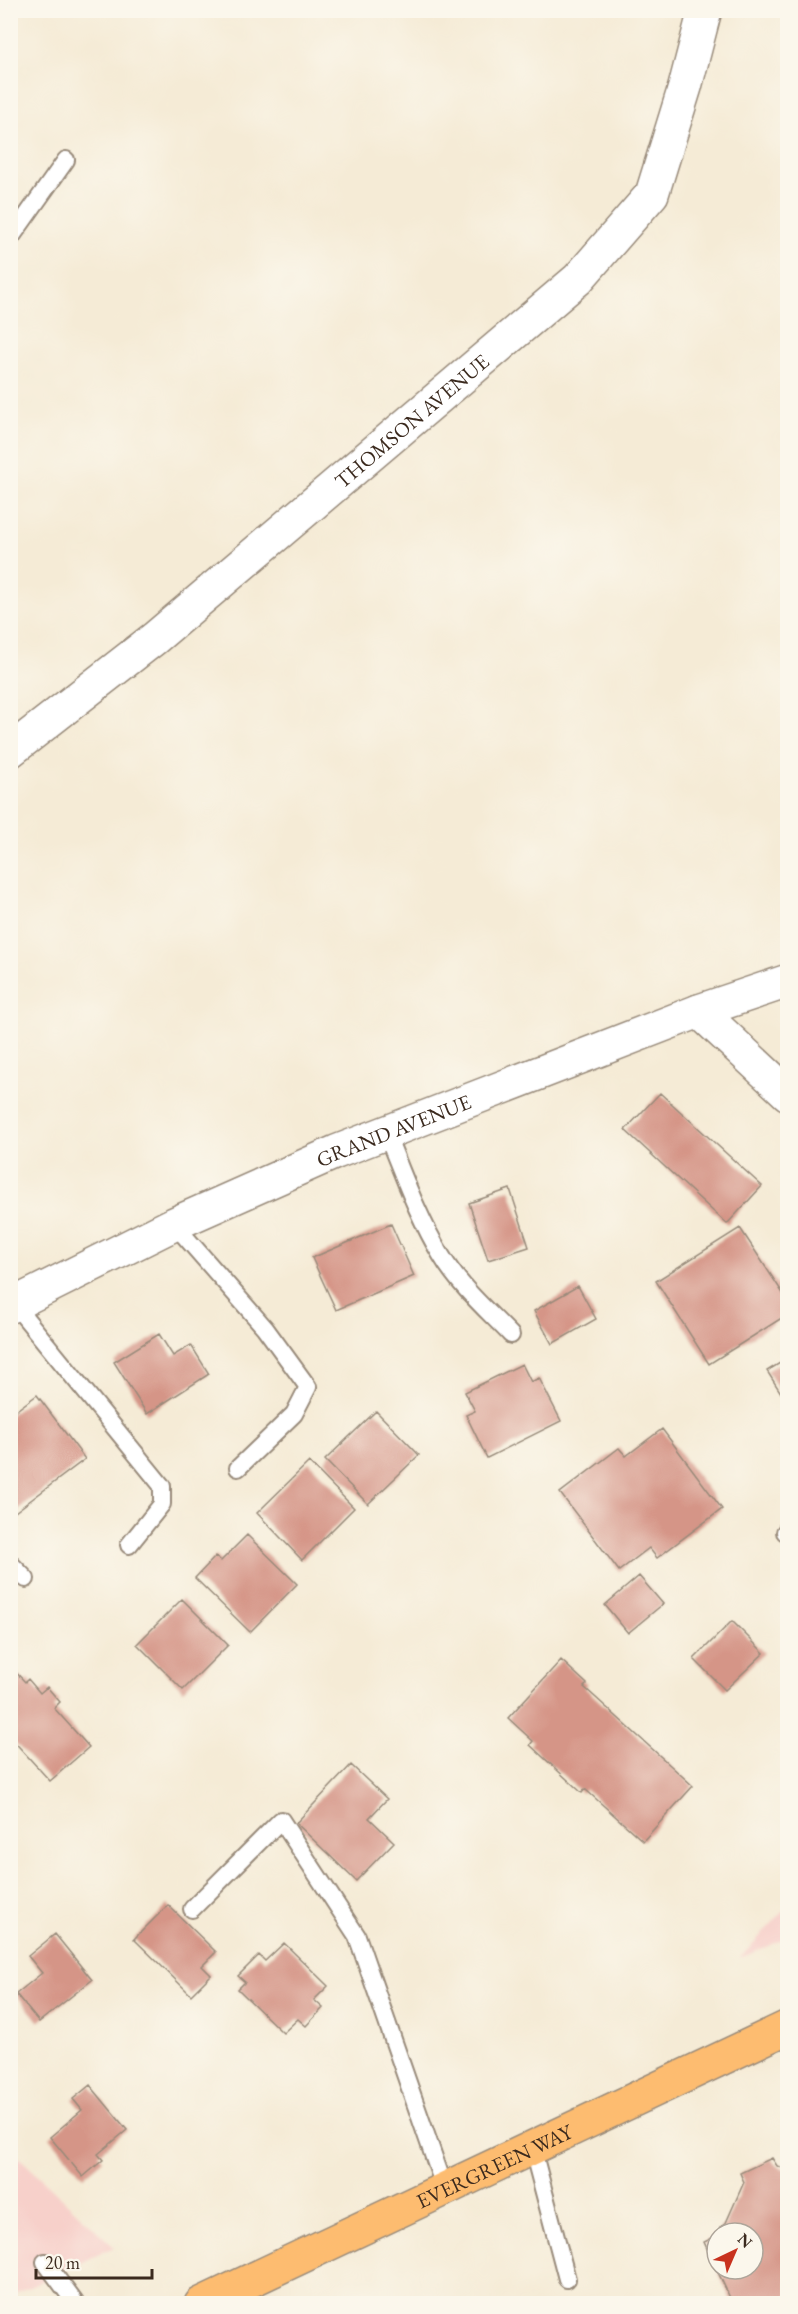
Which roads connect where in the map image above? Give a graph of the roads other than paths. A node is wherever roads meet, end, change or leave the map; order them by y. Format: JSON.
{"nodes":[{"id":1,"x":705,"y":10,"type":"edge"},
{"id":2,"x":66,"y":160,"type":"dead end"},
{"id":3,"x":10,"y":239,"type":"edge"},
{"id":4,"x":10,"y":751,"type":"edge"},
{"id":5,"x":788,"y":981,"type":"edge"},
{"id":6,"x":699,"y":1011,"type":"junction"},
{"id":7,"x":788,"y":1094,"type":"edge"},
{"id":8,"x":386,"y":1133,"type":"junction"},
{"id":9,"x":174,"y":1224,"type":"junction"},
{"id":10,"x":12,"y":1305,"type":"edge"},
{"id":11,"x":511,"y":1335,"type":"dead end"},
{"id":12,"x":238,"y":1468,"type":"dead end"},
{"id":13,"x":129,"y":1545,"type":"dead end"},
{"id":14,"x":10,"y":1563,"type":"edge"},
{"id":15,"x":26,"y":1579,"type":"dead end"},
{"id":16,"x":192,"y":1909,"type":"dead end"},
{"id":17,"x":788,"y":2027,"type":"edge"},
{"id":18,"x":532,"y":2147,"type":"junction"},
{"id":19,"x":446,"y":2189,"type":"junction"},
{"id":20,"x":45,"y":2262,"type":"dead end"},
{"id":21,"x":567,"y":2279,"type":"dead end"},
{"id":22,"x":76,"y":2304,"type":"edge"},
{"id":23,"x":201,"y":2304,"type":"edge"}],
"edges":[{"from":1,"to":4,"type":"street","name":"THOMSON AVENUE"},
{"from":2,"to":3,"type":"lane"},
{"from":5,"to":6,"type":"street","name":"GRAND AVENUE"},
{"from":6,"to":7,"type":"street"},
{"from":6,"to":8,"type":"street","name":"GRAND AVENUE"},
{"from":8,"to":9,"type":"street","name":"GRAND AVENUE"},
{"from":8,"to":11,"type":"lane"},
{"from":9,"to":10,"type":"street","name":"GRAND AVENUE"},
{"from":9,"to":12,"type":"lane"},
{"from":10,"to":13,"type":"lane"},
{"from":14,"to":15,"type":"lane"},
{"from":16,"to":19,"type":"lane"},
{"from":17,"to":18,"type":"main road","name":"EVERGREEN WAY"},
{"from":18,"to":19,"type":"main road","name":"EVERGREEN WAY"},
{"from":18,"to":21,"type":"lane"},
{"from":19,"to":23,"type":"main road","name":"EVERGREEN WAY"},
{"from":20,"to":22,"type":"lane"}]}
